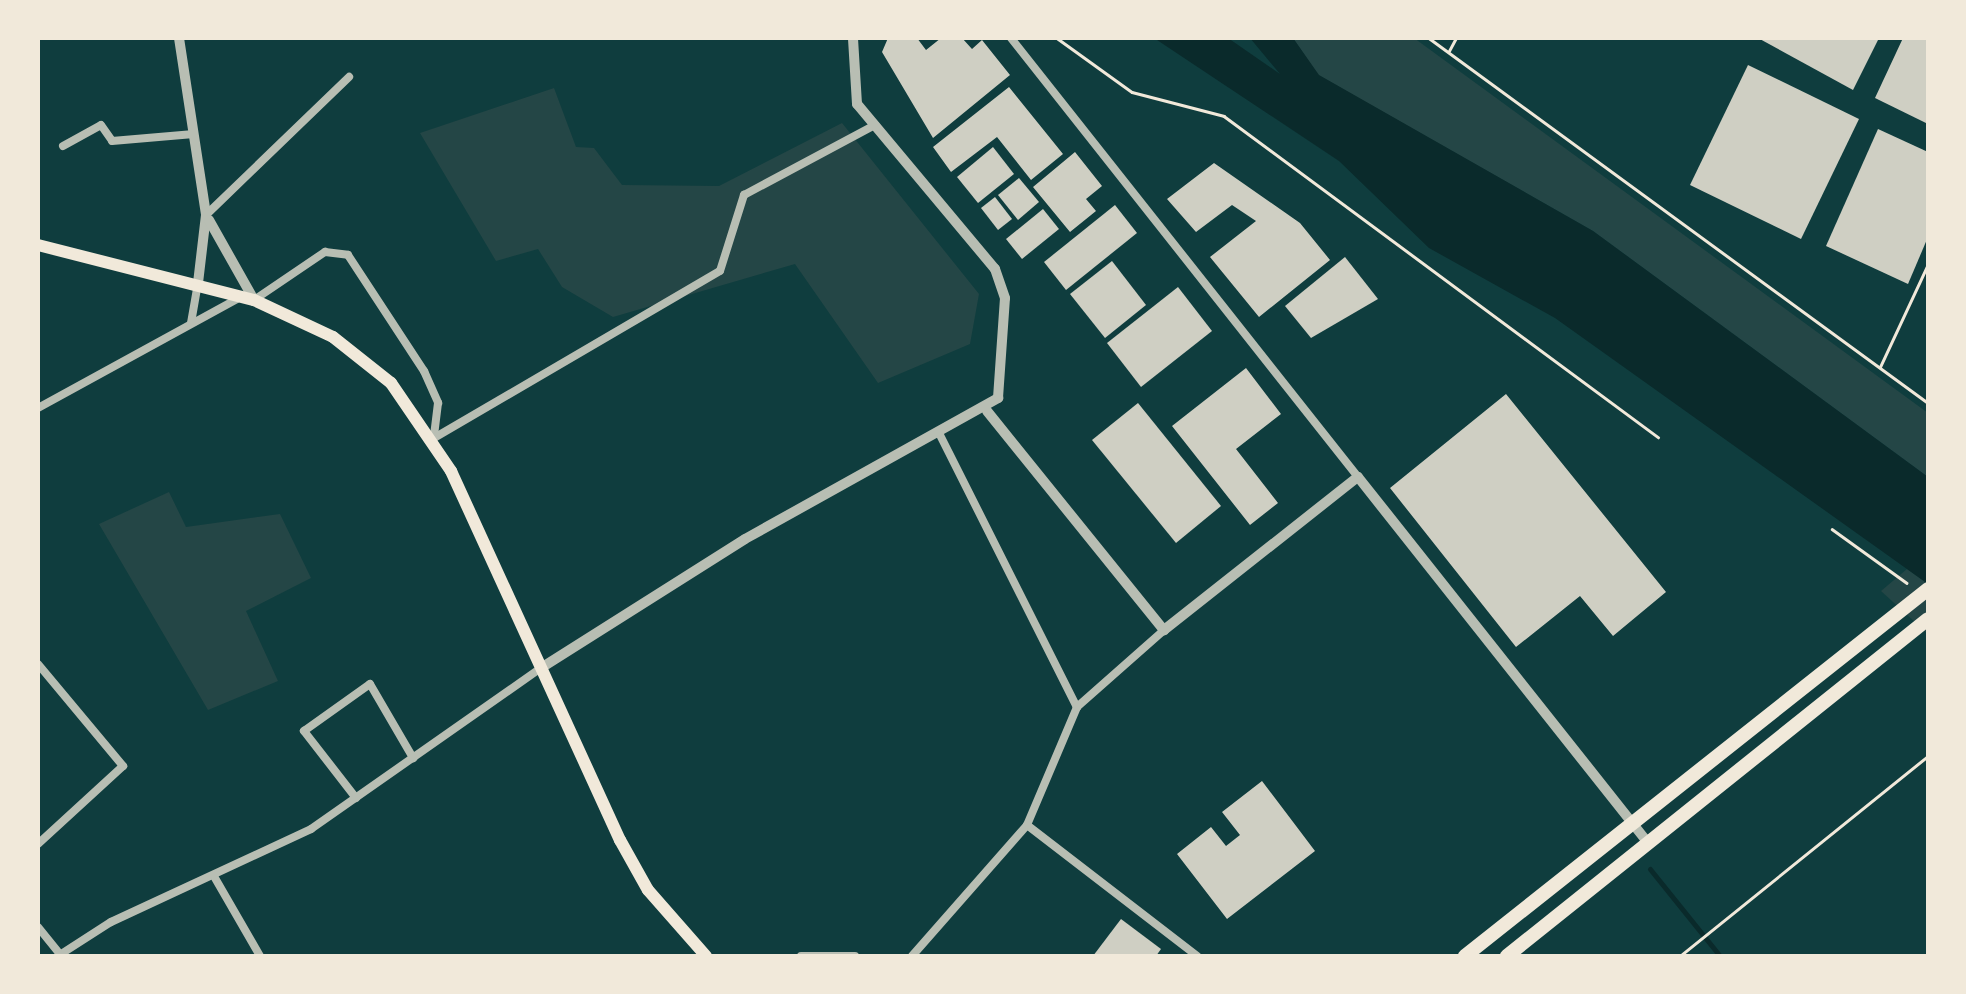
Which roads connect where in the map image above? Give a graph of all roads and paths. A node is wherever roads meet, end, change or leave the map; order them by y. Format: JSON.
{"nodes":[{"id":1,"x":179,"y":38,"type":"edge"},
{"id":2,"x":853,"y":38,"type":"edge"},
{"id":3,"x":1011,"y":38,"type":"edge"},
{"id":4,"x":1057,"y":38,"type":"edge"},
{"id":5,"x":1429,"y":38,"type":"edge"},
{"id":6,"x":1456,"y":38,"type":"edge"},
{"id":7,"x":1449,"y":52,"type":"junction"},
{"id":8,"x":349,"y":77,"type":"dead end"},
{"id":9,"x":875,"y":125,"type":"junction"},
{"id":10,"x":194,"y":134,"type":"junction"},
{"id":11,"x":63,"y":146,"type":"dead end"},
{"id":12,"x":206,"y":214,"type":"junction"},
{"id":13,"x":38,"y":245,"type":"edge"},
{"id":14,"x":1928,"y":264,"type":"edge"},
{"id":15,"x":198,"y":283,"type":"junction"},
{"id":16,"x":248,"y":298,"type":"junction"},
{"id":17,"x":192,"y":323,"type":"junction"},
{"id":18,"x":1880,"y":368,"type":"junction"},
{"id":19,"x":1928,"y":403,"type":"edge"},
{"id":20,"x":38,"y":408,"type":"edge"},
{"id":21,"x":987,"y":412,"type":"junction"},
{"id":22,"x":940,"y":435,"type":"junction"},
{"id":23,"x":1658,"y":436,"type":"dead end"},
{"id":24,"x":434,"y":438,"type":"junction"},
{"id":25,"x":1358,"y":477,"type":"junction"},
{"id":26,"x":1832,"y":529,"type":"dead end"},
{"id":27,"x":1922,"y":589,"type":"edge"},
{"id":28,"x":1928,"y":619,"type":"edge"},
{"id":29,"x":1164,"y":630,"type":"junction"},
{"id":30,"x":38,"y":664,"type":"edge"},
{"id":31,"x":541,"y":668,"type":"junction"},
{"id":32,"x":1078,"y":707,"type":"junction"},
{"id":33,"x":1928,"y":756,"type":"edge"},
{"id":34,"x":413,"y":758,"type":"junction"},
{"id":35,"x":356,"y":798,"type":"junction"},
{"id":36,"x":1633,"y":823,"type":"junction"},
{"id":37,"x":1027,"y":826,"type":"junction"},
{"id":38,"x":38,"y":844,"type":"edge"},
{"id":39,"x":1649,"y":844,"type":"junction"},
{"id":40,"x":215,"y":878,"type":"junction"},
{"id":41,"x":38,"y":926,"type":"edge"},
{"id":42,"x":59,"y":955,"type":"edge"},
{"id":43,"x":260,"y":956,"type":"edge"},
{"id":44,"x":706,"y":956,"type":"edge"},
{"id":45,"x":801,"y":956,"type":"edge"},
{"id":46,"x":854,"y":956,"type":"edge"},
{"id":47,"x":912,"y":956,"type":"edge"},
{"id":48,"x":1196,"y":956,"type":"edge"},
{"id":49,"x":1465,"y":956,"type":"edge"},
{"id":50,"x":1506,"y":956,"type":"edge"},
{"id":51,"x":1680,"y":956,"type":"edge"}],
"edges":[{"from":1,"to":10,"type":"street"},
{"from":2,"to":9,"type":"street"},
{"from":3,"to":25,"type":"street"},
{"from":4,"to":23,"type":"path"},
{"from":5,"to":7,"type":"path"},
{"from":6,"to":7,"type":"path"},
{"from":7,"to":18,"type":"path"},
{"from":8,"to":12,"type":"street"},
{"from":9,"to":21,"type":"street"},
{"from":9,"to":24,"type":"street"},
{"from":10,"to":11,"type":"street"},
{"from":10,"to":12,"type":"street"},
{"from":12,"to":15,"type":"street"},
{"from":12,"to":16,"type":"street"},
{"from":13,"to":15,"type":"main road"},
{"from":14,"to":18,"type":"path"},
{"from":15,"to":16,"type":"main road"},
{"from":15,"to":17,"type":"street"},
{"from":16,"to":17,"type":"street"},
{"from":16,"to":24,"type":"main road"},
{"from":16,"to":24,"type":"street"},
{"from":17,"to":20,"type":"street"},
{"from":18,"to":19,"type":"path"},
{"from":21,"to":22,"type":"street"},
{"from":21,"to":29,"type":"street"},
{"from":22,"to":31,"type":"street"},
{"from":22,"to":32,"type":"street"},
{"from":24,"to":31,"type":"main road"},
{"from":25,"to":29,"type":"street"},
{"from":25,"to":36,"type":"street"},
{"from":26,"to":27,"type":"path"},
{"from":27,"to":36,"type":"highway"},
{"from":28,"to":39,"type":"highway"},
{"from":29,"to":32,"type":"street"},
{"from":30,"to":38,"type":"street"},
{"from":31,"to":34,"type":"street"},
{"from":31,"to":44,"type":"main road"},
{"from":32,"to":37,"type":"street"},
{"from":33,"to":51,"type":"path"},
{"from":34,"to":35,"type":"street"},
{"from":34,"to":35,"type":"street"},
{"from":35,"to":40,"type":"street"},
{"from":36,"to":39,"type":"street"},
{"from":36,"to":49,"type":"highway"},
{"from":37,"to":47,"type":"street"},
{"from":37,"to":48,"type":"street"},
{"from":39,"to":50,"type":"highway"},
{"from":40,"to":42,"type":"street"},
{"from":40,"to":43,"type":"street"},
{"from":41,"to":42,"type":"street"},
{"from":45,"to":46,"type":"street"}]}
